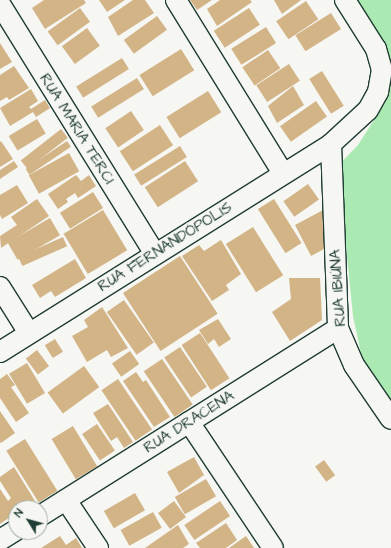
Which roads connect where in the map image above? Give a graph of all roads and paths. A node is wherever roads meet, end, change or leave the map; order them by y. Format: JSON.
{"nodes":[{"id":1,"x":176,"y":0,"type":"edge"},
{"id":2,"x":345,"y":0,"type":"edge"},
{"id":3,"x":0,"y":4,"type":"edge"},
{"id":4,"x":331,"y":144,"type":"junction"},
{"id":5,"x":283,"y":173,"type":"junction"},
{"id":6,"x":155,"y":254,"type":"junction"},
{"id":7,"x":0,"y":287,"type":"edge"},
{"id":8,"x":338,"y":328,"type":"junction"},
{"id":9,"x":29,"y":333,"type":"junction"},
{"id":10,"x":0,"y":352,"type":"edge"},
{"id":11,"x":391,"y":419,"type":"edge"},
{"id":12,"x":189,"y":422,"type":"junction"},
{"id":13,"x":66,"y":500,"type":"junction"},
{"id":14,"x":48,"y":511,"type":"edge"},
{"id":15,"x":98,"y":548,"type":"edge"},
{"id":16,"x":273,"y":548,"type":"edge"}],
"edges":[{"from":1,"to":5,"type":"street"},
{"from":2,"to":4,"type":"street","name":"RUA FERNANDÓPOLIS"},
{"from":3,"to":6,"type":"street","name":"RUA MARIA TERCI"},
{"from":4,"to":5,"type":"street","name":"RUA FERNANDÓPOLIS"},
{"from":4,"to":8,"type":"street","name":"RUA IBIÚNA"},
{"from":5,"to":6,"type":"street","name":"RUA FERNANDÓPOLIS"},
{"from":6,"to":9,"type":"street","name":"RUA FERNANDÓPOLIS"},
{"from":7,"to":9,"type":"street"},
{"from":8,"to":11,"type":"street","name":"RUA IBIÚNA"},
{"from":8,"to":12,"type":"street","name":"RUA DRACENA"},
{"from":9,"to":10,"type":"street","name":"RUA FERNANDÓPOLIS"},
{"from":12,"to":13,"type":"street","name":"RUA DRACENA"},
{"from":12,"to":16,"type":"street"},
{"from":13,"to":14,"type":"street","name":"RUA DRACENA"},
{"from":13,"to":15,"type":"street"}]}
